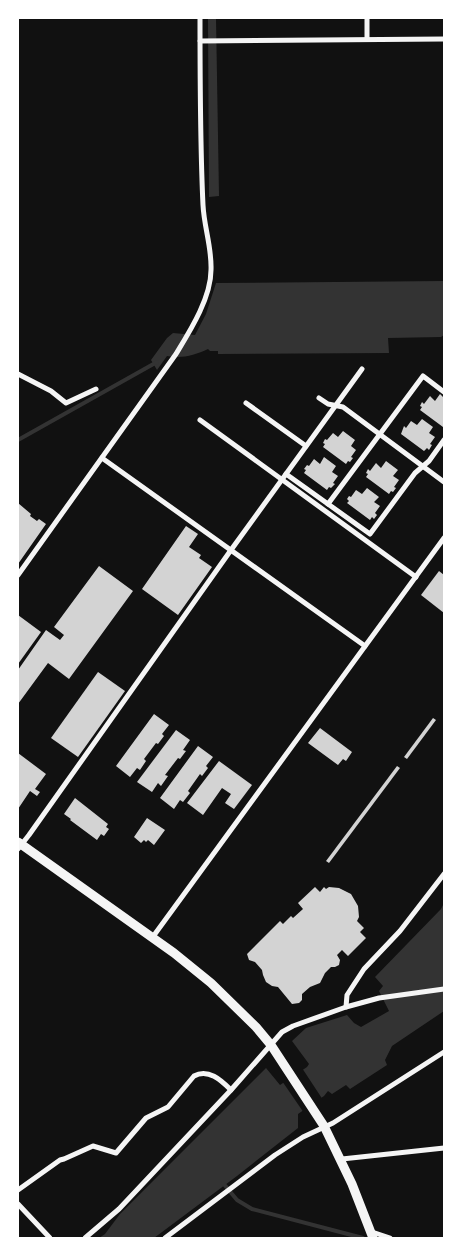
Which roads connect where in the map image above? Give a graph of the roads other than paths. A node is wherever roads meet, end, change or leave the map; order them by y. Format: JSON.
{"nodes":[{"id":1,"x":200,"y":18,"type":"edge"},
{"id":2,"x":368,"y":18,"type":"edge"},
{"id":3,"x":367,"y":39,"type":"junction"},
{"id":4,"x":444,"y":39,"type":"edge"},
{"id":5,"x":203,"y":41,"type":"junction"},
{"id":6,"x":362,"y":369,"type":"dead end"},
{"id":7,"x":18,"y":374,"type":"edge"},
{"id":8,"x":96,"y":389,"type":"dead end"},
{"id":9,"x":444,"y":392,"type":"edge"},
{"id":10,"x":319,"y":398,"type":"dead end"},
{"id":11,"x":246,"y":403,"type":"dead end"},
{"id":12,"x":335,"y":406,"type":"junction"},
{"id":13,"x":200,"y":420,"type":"dead end"},
{"id":14,"x":380,"y":434,"type":"junction"},
{"id":15,"x":444,"y":440,"type":"edge"},
{"id":16,"x":306,"y":446,"type":"junction"},
{"id":17,"x":102,"y":458,"type":"junction"},
{"id":18,"x":424,"y":466,"type":"junction"},
{"id":19,"x":286,"y":474,"type":"junction"},
{"id":20,"x":282,"y":480,"type":"junction"},
{"id":21,"x":444,"y":482,"type":"edge"},
{"id":22,"x":328,"y":504,"type":"junction"},
{"id":23,"x":444,"y":538,"type":"edge"},
{"id":24,"x":231,"y":550,"type":"junction"},
{"id":25,"x":18,"y":575,"type":"edge"},
{"id":26,"x":416,"y":577,"type":"junction"},
{"id":27,"x":365,"y":646,"type":"junction"},
{"id":28,"x":19,"y":845,"type":"edge"},
{"id":29,"x":444,"y":874,"type":"edge"},
{"id":30,"x":152,"y":938,"type":"junction"},
{"id":31,"x":444,"y":989,"type":"edge"},
{"id":32,"x":346,"y":1007,"type":"junction"},
{"id":33,"x":271,"y":1045,"type":"junction"},
{"id":34,"x":444,"y":1052,"type":"edge"},
{"id":35,"x":231,"y":1090,"type":"junction"},
{"id":36,"x":324,"y":1126,"type":"junction"},
{"id":37,"x":444,"y":1148,"type":"edge"},
{"id":38,"x":342,"y":1159,"type":"junction"},
{"id":39,"x":18,"y":1190,"type":"edge"},
{"id":40,"x":18,"y":1204,"type":"edge"},
{"id":41,"x":372,"y":1236,"type":"edge"},
{"id":42,"x":50,"y":1238,"type":"edge"},
{"id":43,"x":85,"y":1238,"type":"edge"},
{"id":44,"x":166,"y":1238,"type":"edge"},
{"id":45,"x":390,"y":1238,"type":"edge"}],
"edges":[{"from":1,"to":5,"type":"street"},
{"from":2,"to":3,"type":"street"},
{"from":3,"to":4,"type":"street"},
{"from":3,"to":5,"type":"street"},
{"from":5,"to":17,"type":"street"},
{"from":6,"to":12,"type":"street"},
{"from":7,"to":8,"type":"street"},
{"from":9,"to":14,"type":"street"},
{"from":10,"to":12,"type":"street"},
{"from":11,"to":16,"type":"street"},
{"from":12,"to":14,"type":"street"},
{"from":12,"to":16,"type":"street"},
{"from":13,"to":20,"type":"street"},
{"from":14,"to":18,"type":"street"},
{"from":14,"to":22,"type":"street"},
{"from":15,"to":18,"type":"street"},
{"from":16,"to":19,"type":"street"},
{"from":17,"to":24,"type":"street"},
{"from":17,"to":25,"type":"street"},
{"from":18,"to":21,"type":"street"},
{"from":18,"to":22,"type":"street"},
{"from":19,"to":20,"type":"street"},
{"from":19,"to":22,"type":"street"},
{"from":20,"to":24,"type":"street"},
{"from":20,"to":26,"type":"street"},
{"from":23,"to":26,"type":"street"},
{"from":24,"to":27,"type":"street"},
{"from":24,"to":28,"type":"street"},
{"from":26,"to":27,"type":"street"},
{"from":27,"to":30,"type":"street"},
{"from":28,"to":30,"type":"main road"},
{"from":29,"to":32,"type":"street"},
{"from":30,"to":33,"type":"main road"},
{"from":31,"to":32,"type":"street"},
{"from":32,"to":33,"type":"street"},
{"from":33,"to":35,"type":"street"},
{"from":33,"to":36,"type":"main road"},
{"from":34,"to":36,"type":"street"},
{"from":35,"to":39,"type":"street"},
{"from":35,"to":43,"type":"street"},
{"from":36,"to":38,"type":"main road"},
{"from":36,"to":44,"type":"street"},
{"from":37,"to":38,"type":"street"},
{"from":38,"to":41,"type":"main road"},
{"from":40,"to":42,"type":"street"},
{"from":41,"to":45,"type":"street"}]}
